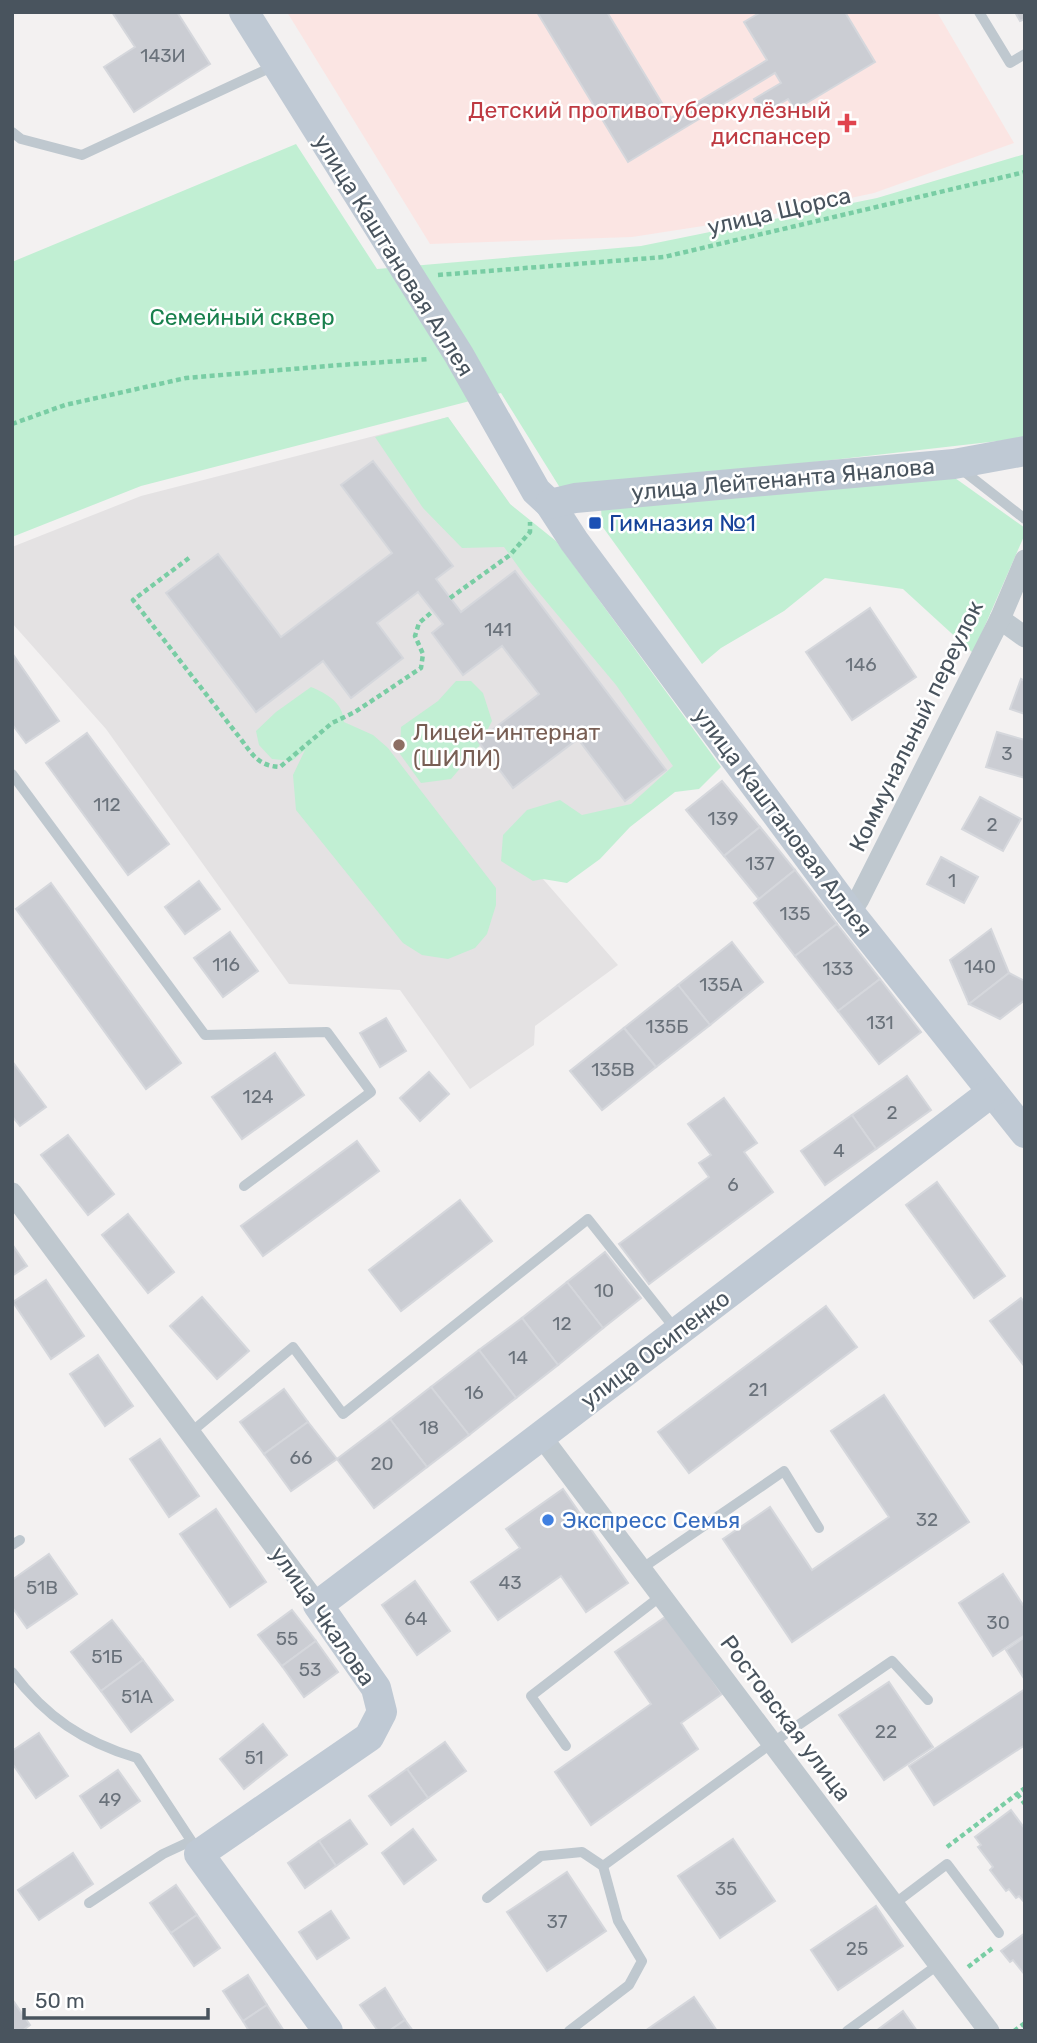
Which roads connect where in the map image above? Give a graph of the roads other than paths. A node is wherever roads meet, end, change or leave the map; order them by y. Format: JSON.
{"nodes":[{"id":1,"x":244,"y":12,"type":"edge"},
{"id":2,"x":979,"y":12,"type":"edge"},
{"id":3,"x":1025,"y":54,"type":"edge"},
{"id":4,"x":276,"y":65,"type":"junction"},
{"id":5,"x":12,"y":132,"type":"edge"},
{"id":6,"x":1025,"y":452,"type":"edge"},
{"id":7,"x":954,"y":464,"type":"junction"},
{"id":8,"x":541,"y":508,"type":"junction"},
{"id":9,"x":1025,"y":519,"type":"edge"},
{"id":10,"x":1025,"y":560,"type":"edge"},
{"id":11,"x":1000,"y":619,"type":"junction"},
{"id":12,"x":1025,"y":637,"type":"edge"},
{"id":13,"x":12,"y":774,"type":"edge"},
{"id":14,"x":850,"y":913,"type":"junction"},
{"id":15,"x":992,"y":1092,"type":"junction"},
{"id":16,"x":1025,"y":1133,"type":"edge"},
{"id":17,"x":244,"y":1186,"type":"dead end"},
{"id":18,"x":12,"y":1193,"type":"edge"},
{"id":19,"x":678,"y":1332,"type":"junction"},
{"id":20,"x":190,"y":1433,"type":"junction"},
{"id":21,"x":541,"y":1436,"type":"junction"},
{"id":22,"x":819,"y":1528,"type":"dead end"},
{"id":23,"x":641,"y":1569,"type":"junction"},
{"id":24,"x":661,"y":1596,"type":"junction"},
{"id":25,"x":318,"y":1605,"type":"junction"},
{"id":26,"x":12,"y":1672,"type":"edge"},
{"id":27,"x":928,"y":1700,"type":"dead end"},
{"id":28,"x":772,"y":1743,"type":"junction"},
{"id":29,"x":566,"y":1746,"type":"dead end"},
{"id":30,"x":195,"y":1847,"type":"junction"},
{"id":31,"x":603,"y":1866,"type":"junction"},
{"id":32,"x":487,"y":1898,"type":"dead end"},
{"id":33,"x":89,"y":1903,"type":"dead end"},
{"id":34,"x":894,"y":1904,"type":"junction"},
{"id":35,"x":999,"y":1933,"type":"dead end"},
{"id":36,"x":939,"y":1964,"type":"junction"},
{"id":37,"x":328,"y":2031,"type":"edge"},
{"id":38,"x":569,"y":2031,"type":"edge"},
{"id":39,"x":847,"y":2031,"type":"edge"},
{"id":40,"x":989,"y":2031,"type":"edge"}],
"edges":[{"from":1,"to":4,"type":"street","name":"улица Каштановая Аллея"},
{"from":2,"to":3,"type":"lane"},
{"from":4,"to":5,"type":"lane"},
{"from":4,"to":8,"type":"street","name":"улица Каштановая Аллея"},
{"from":6,"to":7,"type":"street","name":"улица Лейтенанта Яналова"},
{"from":7,"to":8,"type":"street","name":"улица Лейтенанта Яналова"},
{"from":7,"to":9,"type":"lane"},
{"from":8,"to":14,"type":"street","name":"улица Каштановая Аллея"},
{"from":10,"to":11,"type":"street","name":"Коммунальный переулок"},
{"from":11,"to":12,"type":"street"},
{"from":11,"to":14,"type":"street","name":"Коммунальный переулок"},
{"from":13,"to":17,"type":"lane"},
{"from":14,"to":15,"type":"street","name":"улица Каштановая Аллея"},
{"from":15,"to":16,"type":"street","name":"улица Каштановая Аллея"},
{"from":15,"to":19,"type":"street","name":"улица Осипенко"},
{"from":18,"to":20,"type":"street","name":"улица Чкалова"},
{"from":19,"to":20,"type":"lane"},
{"from":19,"to":21,"type":"street","name":"улица Осипенко"},
{"from":20,"to":25,"type":"street","name":"улица Чкалова"},
{"from":21,"to":23,"type":"street","name":"Ростовская улица"},
{"from":21,"to":25,"type":"street","name":"улица Осипенко"},
{"from":22,"to":23,"type":"lane"},
{"from":23,"to":24,"type":"street","name":"Ростовская улица"},
{"from":24,"to":28,"type":"street","name":"Ростовская улица"},
{"from":24,"to":29,"type":"lane"},
{"from":25,"to":30,"type":"street","name":"улица Чкалова"},
{"from":26,"to":30,"type":"lane"},
{"from":27,"to":28,"type":"lane"},
{"from":28,"to":31,"type":"lane"},
{"from":28,"to":34,"type":"street","name":"Ростовская улица"},
{"from":30,"to":33,"type":"lane"},
{"from":30,"to":37,"type":"street"},
{"from":31,"to":32,"type":"lane"},
{"from":31,"to":38,"type":"lane"},
{"from":34,"to":35,"type":"lane"},
{"from":34,"to":36,"type":"street","name":"Ростовская улица"},
{"from":36,"to":39,"type":"lane"},
{"from":36,"to":40,"type":"street","name":"Ростовская улица"}]}
